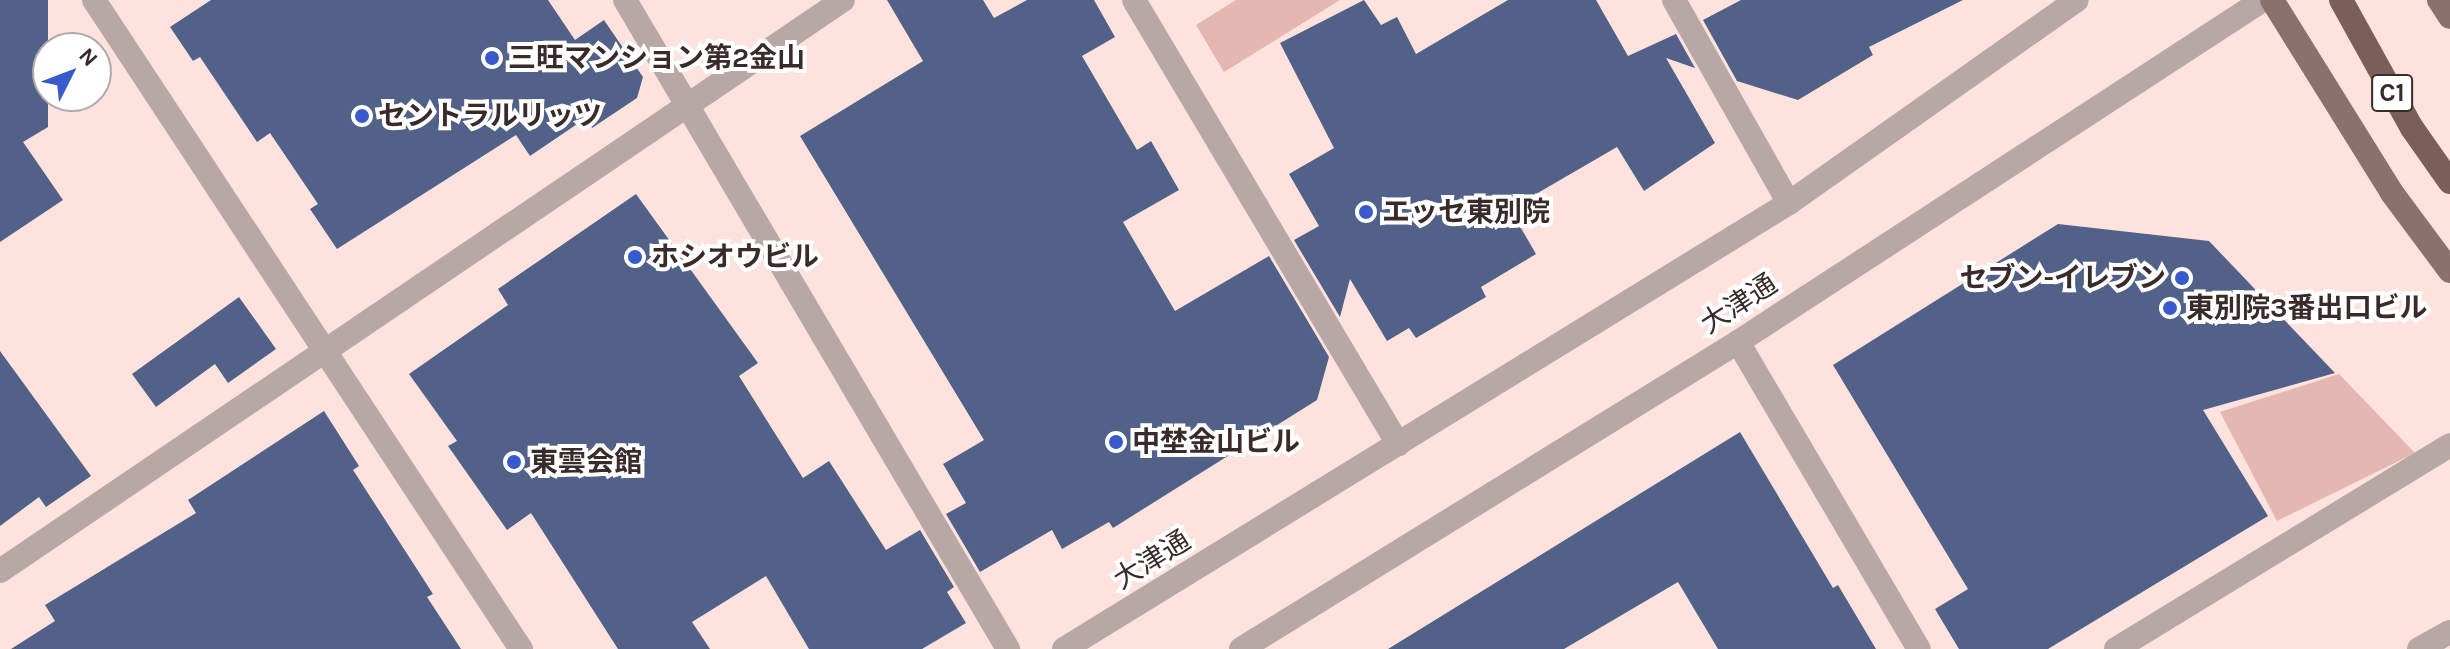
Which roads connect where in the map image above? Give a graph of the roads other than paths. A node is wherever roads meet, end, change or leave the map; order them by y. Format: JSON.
{"nodes":[{"id":1,"x":94,"y":0,"type":"edge"},
{"id":2,"x":625,"y":0,"type":"edge"},
{"id":3,"x":843,"y":0,"type":"edge"},
{"id":4,"x":1134,"y":0,"type":"edge"},
{"id":5,"x":1674,"y":0,"type":"edge"},
{"id":6,"x":2077,"y":0,"type":"edge"},
{"id":7,"x":2263,"y":0,"type":"edge"},
{"id":8,"x":2272,"y":0,"type":"edge"},
{"id":9,"x":2341,"y":0,"type":"edge"},
{"id":10,"x":2439,"y":0,"type":"edge"},
{"id":11,"x":2450,"y":17,"type":"edge"},
{"id":12,"x":688,"y":107,"type":"junction"},
{"id":13,"x":2450,"y":182,"type":"edge"},
{"id":14,"x":1789,"y":203,"type":"junction"},
{"id":15,"x":2450,"y":271,"type":"edge"},
{"id":16,"x":1738,"y":342,"type":"junction"},
{"id":17,"x":328,"y":350,"type":"junction"},
{"id":18,"x":1398,"y":444,"type":"junction"},
{"id":19,"x":2450,"y":445,"type":"edge"},
{"id":20,"x":0,"y":571,"type":"edge"},
{"id":21,"x":2450,"y":632,"type":"edge"},
{"id":22,"x":521,"y":649,"type":"edge"},
{"id":23,"x":1008,"y":649,"type":"edge"},
{"id":24,"x":1064,"y":649,"type":"edge"},
{"id":25,"x":1241,"y":649,"type":"edge"},
{"id":26,"x":1919,"y":649,"type":"edge"},
{"id":27,"x":2116,"y":649,"type":"edge"},
{"id":28,"x":2419,"y":649,"type":"edge"}],
"edges":[{"from":1,"to":17,"type":"street"},
{"from":2,"to":12,"type":"street"},
{"from":3,"to":12,"type":"street"},
{"from":4,"to":18,"type":"street"},
{"from":5,"to":14,"type":"street"},
{"from":6,"to":14,"type":"street","name":"大津通"},
{"from":7,"to":16,"type":"street","name":"大津通"},
{"from":8,"to":15,"type":"main road"},
{"from":9,"to":13,"type":"highway","number":"C1"},
{"from":10,"to":11,"type":"main road"},
{"from":12,"to":17,"type":"street"},
{"from":12,"to":23,"type":"street"},
{"from":14,"to":18,"type":"street","name":"大津通"},
{"from":16,"to":25,"type":"street","name":"大津通"},
{"from":16,"to":26,"type":"street"},
{"from":17,"to":20,"type":"street"},
{"from":17,"to":22,"type":"street"},
{"from":18,"to":24,"type":"street","name":"大津通"},
{"from":19,"to":27,"type":"street"},
{"from":21,"to":28,"type":"street"}]}
